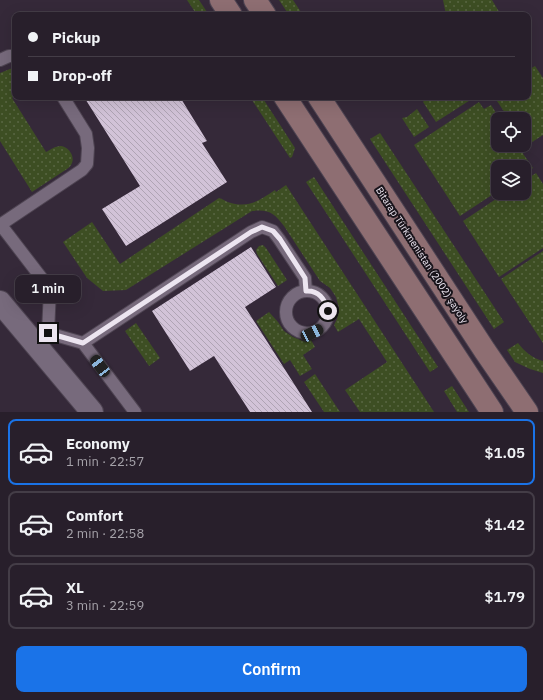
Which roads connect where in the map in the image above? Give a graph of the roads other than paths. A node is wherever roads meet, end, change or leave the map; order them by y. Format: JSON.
{"nodes":[{"id":1,"x":221,"y":0,"type":"edge"},
{"id":2,"x":255,"y":0,"type":"edge"},
{"id":3,"x":229,"y":12,"type":"edge"},
{"id":4,"x":263,"y":12,"type":"edge"},
{"id":5,"x":12,"y":56,"type":"edge"},
{"id":6,"x":0,"y":60,"type":"edge"},
{"id":7,"x":65,"y":100,"type":"edge"},
{"id":8,"x":287,"y":100,"type":"edge"},
{"id":9,"x":321,"y":100,"type":"edge"},
{"id":10,"x":0,"y":224,"type":"edge"},
{"id":11,"x":306,"y":291,"type":"dead end"},
{"id":12,"x":0,"y":302,"type":"edge"},
{"id":13,"x":40,"y":336,"type":"junction"},
{"id":14,"x":83,"y":343,"type":"junction"},
{"id":15,"x":92,"y":412,"type":"edge"},
{"id":16,"x":136,"y":412,"type":"edge"},
{"id":17,"x":492,"y":412,"type":"edge"},
{"id":18,"x":527,"y":412,"type":"edge"}],
"edges":[{"from":1,"to":3,"type":"street"},
{"from":2,"to":4,"type":"street"},
{"from":5,"to":6,"type":"lane"},
{"from":7,"to":10,"type":"lane"},
{"from":8,"to":17,"type":"street"},
{"from":9,"to":18,"type":"street","name":"Bitarap Türkmenistan (2002) şaýoly"},
{"from":10,"to":13,"type":"lane"},
{"from":11,"to":14,"type":"lane"},
{"from":12,"to":13,"type":"street"},
{"from":13,"to":14,"type":"lane"},
{"from":13,"to":15,"type":"street"},
{"from":14,"to":16,"type":"lane"}]}
